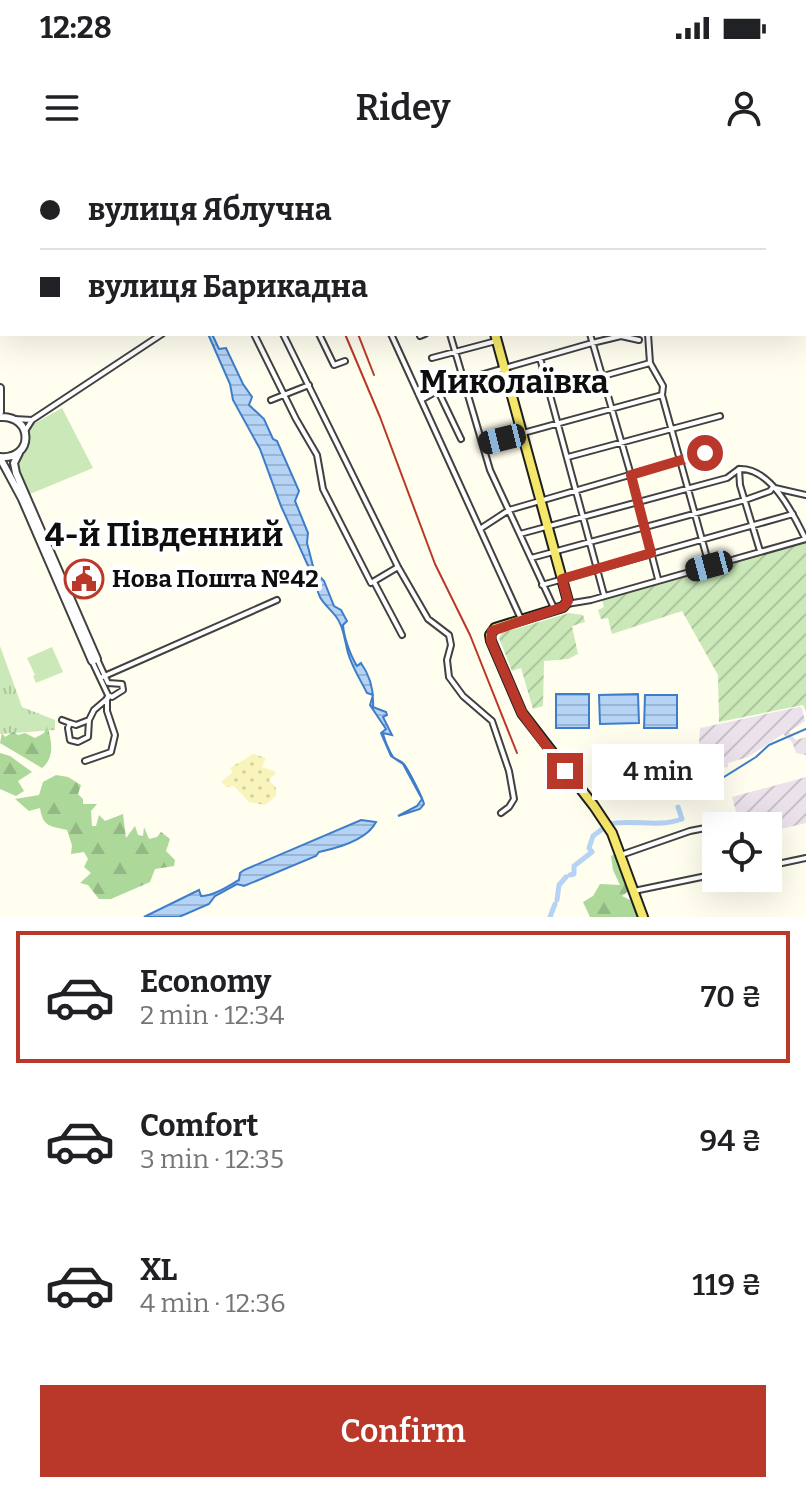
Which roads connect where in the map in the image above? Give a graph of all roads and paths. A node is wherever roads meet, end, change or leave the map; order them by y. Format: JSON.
{"nodes":[{"id":1,"x":159,"y":336,"type":"edge"},
{"id":2,"x":255,"y":336,"type":"edge"},
{"id":3,"x":284,"y":336,"type":"edge"},
{"id":4,"x":320,"y":336,"type":"edge"},
{"id":5,"x":392,"y":336,"type":"edge"},
{"id":6,"x":451,"y":336,"type":"edge"},
{"id":7,"x":590,"y":336,"type":"edge"},
{"id":8,"x":496,"y":337,"type":"edge"},
{"id":9,"x":648,"y":337,"type":"edge"},
{"id":10,"x":639,"y":340,"type":"dead end"},
{"id":11,"x":592,"y":343,"type":"junction"},
{"id":12,"x":455,"y":353,"type":"junction"},
{"id":13,"x":432,"y":358,"type":"dead end"},
{"id":14,"x":540,"y":358,"type":"junction"},
{"id":15,"x":345,"y":361,"type":"dead end"},
{"id":16,"x":650,"y":363,"type":"junction"},
{"id":17,"x":504,"y":368,"type":"junction"},
{"id":18,"x":603,"y":374,"type":"junction"},
{"id":19,"x":463,"y":379,"type":"junction"},
{"id":20,"x":309,"y":385,"type":"junction"},
{"id":21,"x":0,"y":388,"type":"edge"},
{"id":22,"x":438,"y":391,"type":"junction"},
{"id":23,"x":549,"y":391,"type":"junction"},
{"id":24,"x":285,"y":394,"type":"junction"},
{"id":25,"x":662,"y":395,"type":"junction"},
{"id":26,"x":271,"y":400,"type":"dead end"},
{"id":27,"x":421,"y":400,"type":"junction"},
{"id":28,"x":612,"y":408,"type":"junction"},
{"id":29,"x":0,"y":412,"type":"edge"},
{"id":30,"x":720,"y":416,"type":"dead end"},
{"id":31,"x":14,"y":419,"type":"junction"},
{"id":32,"x":32,"y":420,"type":"junction"},
{"id":33,"x":559,"y":424,"type":"junction"},
{"id":34,"x":671,"y":429,"type":"junction"},
{"id":35,"x":25,"y":431,"type":"junction"},
{"id":36,"x":522,"y":434,"type":"junction"},
{"id":37,"x":461,"y":439,"type":"dead end"},
{"id":38,"x":621,"y":442,"type":"junction"},
{"id":39,"x":482,"y":444,"type":"junction"},
{"id":40,"x":19,"y":453,"type":"junction"},
{"id":41,"x":705,"y":453,"type":"dead end"},
{"id":42,"x":568,"y":457,"type":"junction"},
{"id":43,"x":0,"y":458,"type":"edge"},
{"id":44,"x":680,"y":460,"type":"junction"},
{"id":45,"x":739,"y":469,"type":"junction"},
{"id":46,"x":631,"y":475,"type":"junction"},
{"id":47,"x":773,"y":487,"type":"junction"},
{"id":48,"x":689,"y":488,"type":"junction"},
{"id":49,"x":577,"y":490,"type":"junction"},
{"id":50,"x":806,"y":495,"type":"edge"},
{"id":51,"x":540,"y":500,"type":"junction"},
{"id":52,"x":745,"y":500,"type":"junction"},
{"id":53,"x":637,"y":501,"type":"junction"},
{"id":54,"x":509,"y":510,"type":"junction"},
{"id":55,"x":696,"y":514,"type":"junction"},
{"id":56,"x":793,"y":514,"type":"junction"},
{"id":57,"x":583,"y":516,"type":"junction"},
{"id":58,"x":548,"y":525,"type":"junction"},
{"id":59,"x":751,"y":525,"type":"junction"},
{"id":60,"x":644,"y":527,"type":"junction"},
{"id":61,"x":480,"y":529,"type":"junction"},
{"id":62,"x":519,"y":534,"type":"junction"},
{"id":63,"x":703,"y":539,"type":"junction"},
{"id":64,"x":806,"y":539,"type":"edge"},
{"id":65,"x":590,"y":542,"type":"junction"},
{"id":66,"x":555,"y":552,"type":"junction"},
{"id":67,"x":760,"y":552,"type":"junction"},
{"id":68,"x":651,"y":553,"type":"junction"},
{"id":69,"x":531,"y":558,"type":"junction"},
{"id":70,"x":709,"y":566,"type":"junction"},
{"id":71,"x":398,"y":567,"type":"junction"},
{"id":72,"x":597,"y":569,"type":"junction"},
{"id":73,"x":562,"y":579,"type":"junction"},
{"id":74,"x":658,"y":579,"type":"junction"},
{"id":75,"x":374,"y":582,"type":"junction"},
{"id":76,"x":542,"y":585,"type":"junction"},
{"id":77,"x":604,"y":595,"type":"junction"},
{"id":78,"x":277,"y":600,"type":"dead end"},
{"id":79,"x":567,"y":604,"type":"junction"},
{"id":80,"x":554,"y":609,"type":"junction"},
{"id":81,"x":521,"y":620,"type":"junction"},
{"id":82,"x":402,"y":635,"type":"dead end"},
{"id":83,"x":95,"y":660,"type":"junction"},
{"id":84,"x":102,"y":676,"type":"junction"},
{"id":85,"x":108,"y":697,"type":"junction"},
{"id":86,"x":62,"y":720,"type":"dead end"},
{"id":87,"x":89,"y":720,"type":"junction"},
{"id":88,"x":70,"y":723,"type":"junction"},
{"id":89,"x":85,"y":761,"type":"dead end"},
{"id":90,"x":501,"y":813,"type":"dead end"},
{"id":91,"x":702,"y":829,"type":"edge"},
{"id":92,"x":621,"y":855,"type":"junction"},
{"id":93,"x":806,"y":858,"type":"edge"},
{"id":94,"x":782,"y":863,"type":"edge"},
{"id":95,"x":702,"y":877,"type":"edge"},
{"id":96,"x":634,"y":891,"type":"junction"},
{"id":97,"x":643,"y":917,"type":"edge"}],
"edges":[{"from":1,"to":32,"type":"street"},
{"from":2,"to":24,"type":"street"},
{"from":3,"to":20,"type":"street"},
{"from":4,"to":15,"type":"street"},
{"from":5,"to":27,"type":"street"},
{"from":6,"to":12,"type":"street"},
{"from":7,"to":11,"type":"street"},
{"from":8,"to":12,"type":"street"},
{"from":8,"to":17,"type":"main road"},
{"from":9,"to":16,"type":"street"},
{"from":10,"to":11,"type":"street"},
{"from":11,"to":14,"type":"street"},
{"from":11,"to":18,"type":"street"},
{"from":12,"to":13,"type":"street"},
{"from":12,"to":19,"type":"street"},
{"from":14,"to":17,"type":"street"},
{"from":14,"to":23,"type":"street"},
{"from":16,"to":18,"type":"street"},
{"from":16,"to":25,"type":"street"},
{"from":17,"to":19,"type":"street"},
{"from":17,"to":36,"type":"main road"},
{"from":18,"to":23,"type":"street"},
{"from":18,"to":28,"type":"street"},
{"from":19,"to":22,"type":"street"},
{"from":19,"to":39,"type":"street"},
{"from":20,"to":24,"type":"street"},
{"from":20,"to":71,"type":"street"},
{"from":21,"to":29,"type":"street"},
{"from":22,"to":27,"type":"street"},
{"from":22,"to":37,"type":"street"},
{"from":23,"to":33,"type":"street"},
{"from":24,"to":26,"type":"street"},
{"from":24,"to":75,"type":"street"},
{"from":25,"to":28,"type":"street"},
{"from":25,"to":34,"type":"street"},
{"from":27,"to":61,"type":"street"},
{"from":28,"to":33,"type":"street"},
{"from":28,"to":38,"type":"street"},
{"from":29,"to":31,"type":"street"},
{"from":30,"to":34,"type":"street"},
{"from":31,"to":32,"type":"street"},
{"from":31,"to":35,"type":"street"},
{"from":32,"to":35,"type":"street"},
{"from":33,"to":36,"type":"street"},
{"from":33,"to":42,"type":"street"},
{"from":34,"to":38,"type":"street"},
{"from":34,"to":44,"type":"street"},
{"from":35,"to":40,"type":"street"},
{"from":36,"to":39,"type":"street"},
{"from":36,"to":51,"type":"main road"},
{"from":38,"to":42,"type":"street"},
{"from":38,"to":46,"type":"street"},
{"from":39,"to":54,"type":"street"},
{"from":40,"to":43,"type":"street"},
{"from":40,"to":83,"type":"street"},
{"from":41,"to":44,"type":"street"},
{"from":42,"to":49,"type":"street"},
{"from":43,"to":83,"type":"street"},
{"from":44,"to":46,"type":"street"},
{"from":44,"to":48,"type":"street"},
{"from":45,"to":47,"type":"street"},
{"from":45,"to":48,"type":"street"},
{"from":45,"to":52,"type":"street"},
{"from":46,"to":49,"type":"street"},
{"from":46,"to":53,"type":"street"},
{"from":47,"to":50,"type":"street"},
{"from":47,"to":52,"type":"street"},
{"from":47,"to":56,"type":"street"},
{"from":48,"to":53,"type":"street"},
{"from":48,"to":55,"type":"street"},
{"from":49,"to":51,"type":"street"},
{"from":49,"to":57,"type":"street"},
{"from":51,"to":54,"type":"street"},
{"from":51,"to":58,"type":"main road"},
{"from":52,"to":55,"type":"street"},
{"from":52,"to":59,"type":"street"},
{"from":53,"to":57,"type":"street"},
{"from":53,"to":60,"type":"street"},
{"from":54,"to":61,"type":"street"},
{"from":54,"to":62,"type":"street"},
{"from":55,"to":60,"type":"street"},
{"from":55,"to":63,"type":"street"},
{"from":56,"to":59,"type":"street"},
{"from":56,"to":64,"type":"street"},
{"from":57,"to":58,"type":"street"},
{"from":57,"to":65,"type":"street"},
{"from":58,"to":62,"type":"street"},
{"from":58,"to":66,"type":"main road"},
{"from":59,"to":63,"type":"street"},
{"from":59,"to":67,"type":"street"},
{"from":60,"to":65,"type":"street"},
{"from":60,"to":68,"type":"street"},
{"from":61,"to":81,"type":"street"},
{"from":62,"to":69,"type":"street"},
{"from":63,"to":68,"type":"street"},
{"from":63,"to":70,"type":"street"},
{"from":64,"to":67,"type":"street"},
{"from":65,"to":66,"type":"street"},
{"from":65,"to":72,"type":"street"},
{"from":66,"to":69,"type":"street"},
{"from":66,"to":73,"type":"main road"},
{"from":67,"to":70,"type":"street"},
{"from":68,"to":72,"type":"street"},
{"from":68,"to":74,"type":"street"},
{"from":69,"to":76,"type":"street"},
{"from":70,"to":74,"type":"street"},
{"from":71,"to":75,"type":"street"},
{"from":71,"to":90,"type":"street"},
{"from":72,"to":73,"type":"street"},
{"from":72,"to":77,"type":"street"},
{"from":73,"to":76,"type":"street"},
{"from":73,"to":79,"type":"main road"},
{"from":74,"to":77,"type":"street"},
{"from":75,"to":82,"type":"street"},
{"from":76,"to":80,"type":"street"},
{"from":77,"to":79,"type":"street"},
{"from":78,"to":84,"type":"street"},
{"from":79,"to":80,"type":"main road"},
{"from":80,"to":81,"type":"main road"},
{"from":81,"to":92,"type":"main road"},
{"from":83,"to":84,"type":"street"},
{"from":84,"to":85,"type":"street"},
{"from":84,"to":85,"type":"street"},
{"from":85,"to":87,"type":"street"},
{"from":85,"to":89,"type":"street"},
{"from":86,"to":88,"type":"street"},
{"from":87,"to":88,"type":"street"},
{"from":87,"to":88,"type":"street"},
{"from":91,"to":92,"type":"street"},
{"from":92,"to":96,"type":"main road"},
{"from":93,"to":94,"type":"street"},
{"from":95,"to":96,"type":"street"},
{"from":96,"to":97,"type":"main road"}]}
